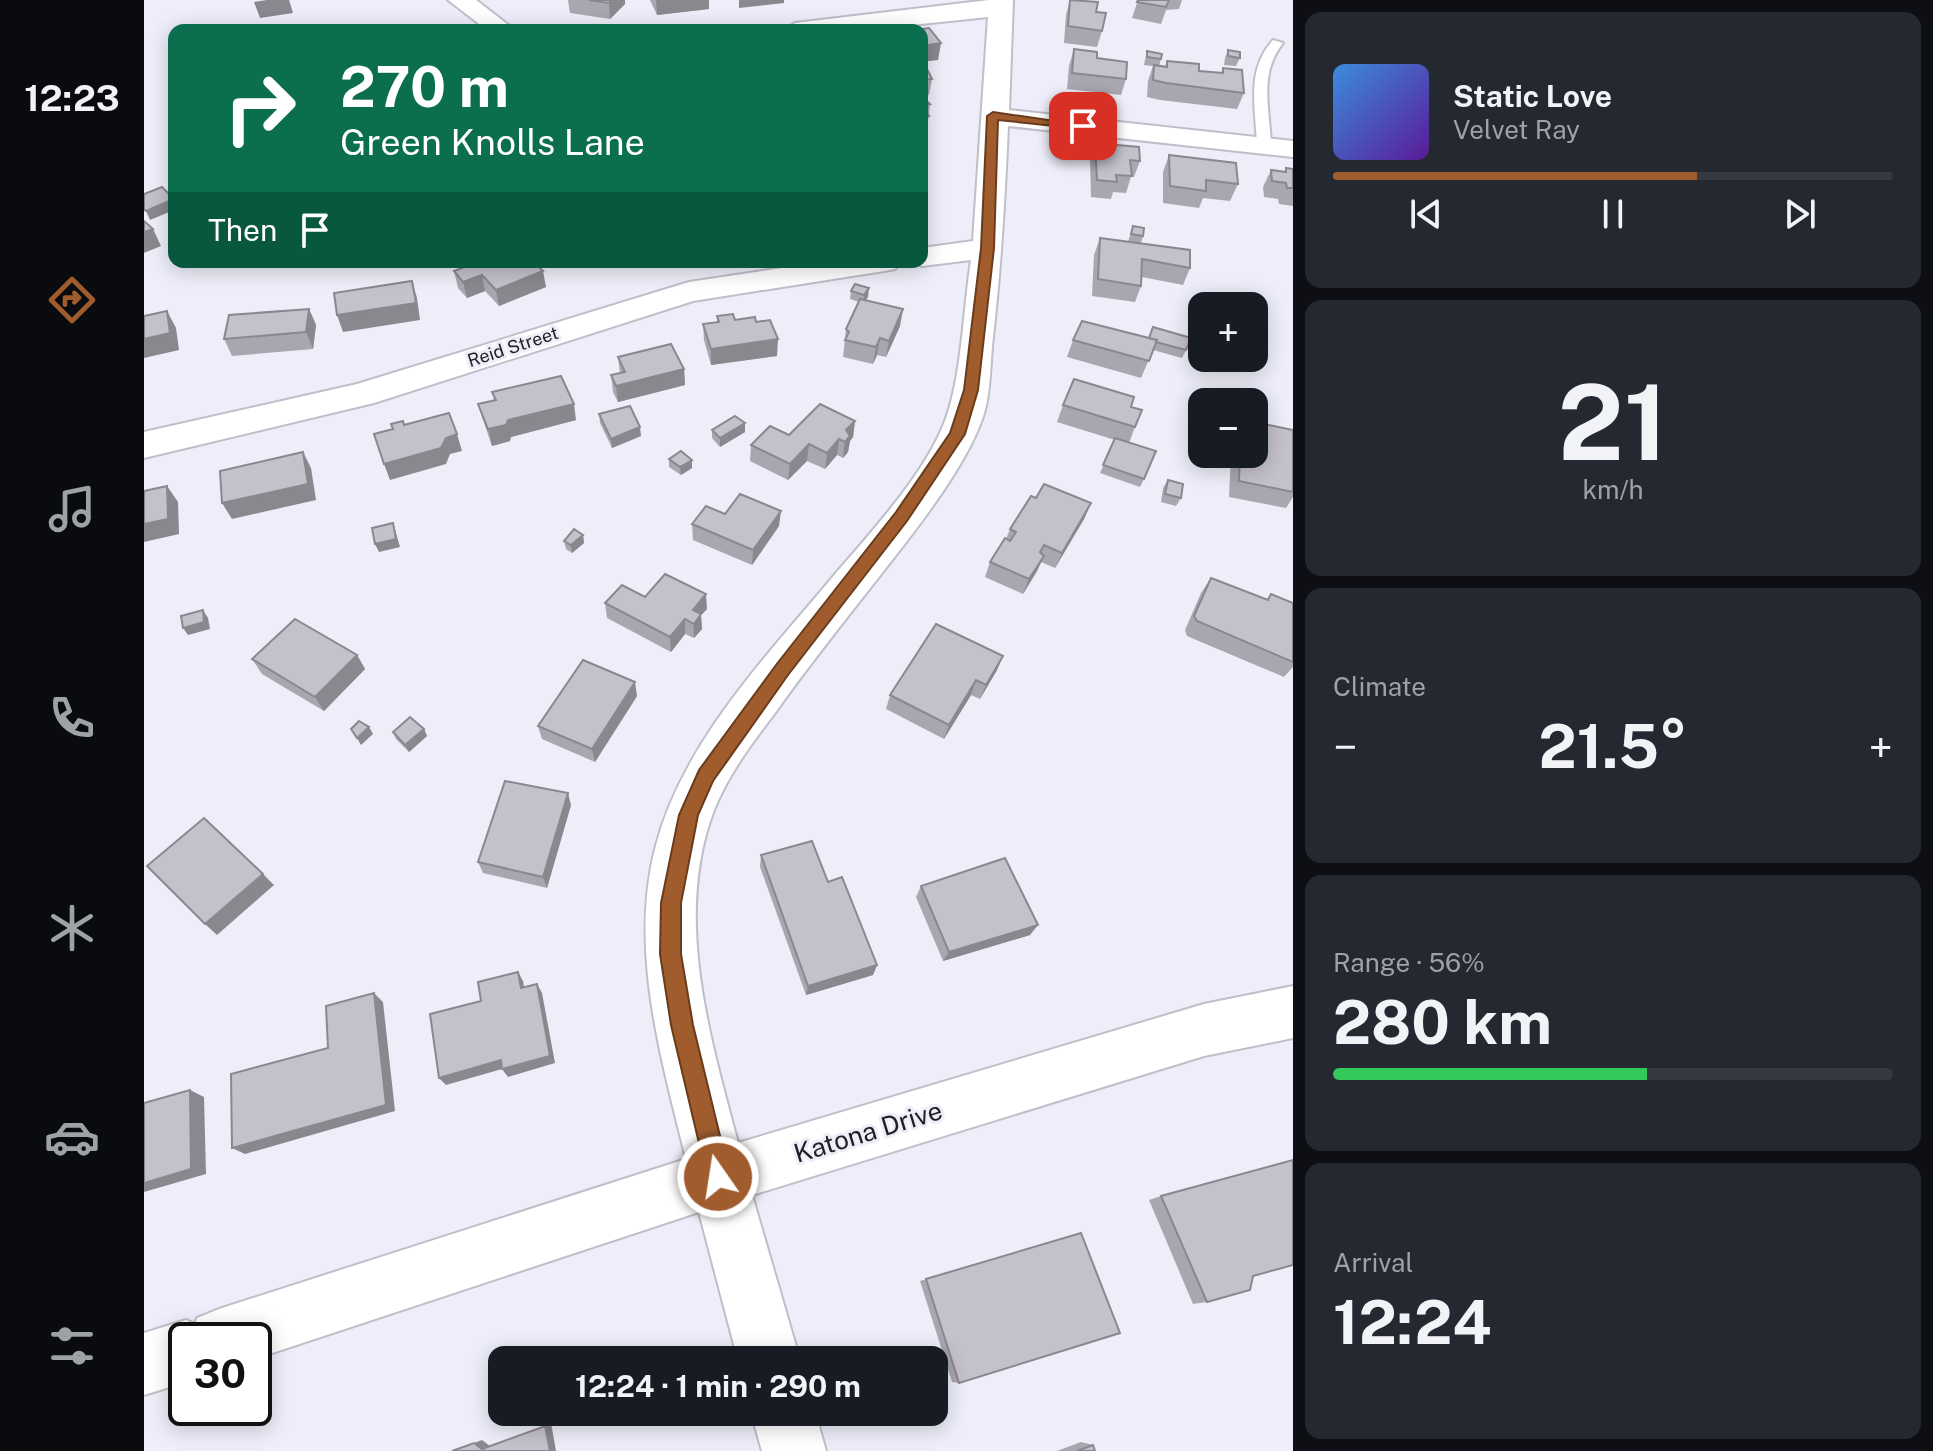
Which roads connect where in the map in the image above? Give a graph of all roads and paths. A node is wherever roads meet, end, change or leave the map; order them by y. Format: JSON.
{"nodes":[{"id":1,"x":460,"y":0,"type":"edge"},
{"id":2,"x":1000,"y":4,"type":"edge"},
{"id":3,"x":494,"y":24,"type":"edge"},
{"id":4,"x":842,"y":24,"type":"edge"},
{"id":5,"x":1277,"y":43,"type":"dead end"},
{"id":6,"x":993,"y":116,"type":"junction"},
{"id":7,"x":1264,"y":146,"type":"junction"},
{"id":8,"x":1293,"y":149,"type":"edge"},
{"id":9,"x":988,"y":248,"type":"junction"},
{"id":10,"x":928,"y":256,"type":"edge"},
{"id":11,"x":845,"y":268,"type":"edge"},
{"id":12,"x":144,"y":445,"type":"edge"},
{"id":13,"x":1293,"y":1012,"type":"edge"},
{"id":14,"x":718,"y":1177,"type":"junction"},
{"id":15,"x":272,"y":1323,"type":"edge"},
{"id":16,"x":765,"y":1346,"type":"edge"},
{"id":17,"x":168,"y":1357,"type":"edge"},
{"id":18,"x":144,"y":1364,"type":"edge"},
{"id":19,"x":787,"y":1426,"type":"edge"},
{"id":20,"x":794,"y":1451,"type":"edge"}],
"edges":[{"from":1,"to":3,"type":"street"},
{"from":2,"to":4,"type":"street"},
{"from":2,"to":6,"type":"street"},
{"from":5,"to":7,"type":"lane"},
{"from":6,"to":7,"type":"street"},
{"from":6,"to":9,"type":"street"},
{"from":7,"to":8,"type":"street"},
{"from":9,"to":10,"type":"street"},
{"from":9,"to":14,"type":"street"},
{"from":11,"to":12,"type":"street","name":"Reid Street"},
{"from":13,"to":14,"type":"street","name":"Katona Drive"},
{"from":14,"to":15,"type":"street","name":"Katona Drive"},
{"from":14,"to":16,"type":"street"},
{"from":17,"to":18,"type":"street"},
{"from":19,"to":20,"type":"street"}]}
